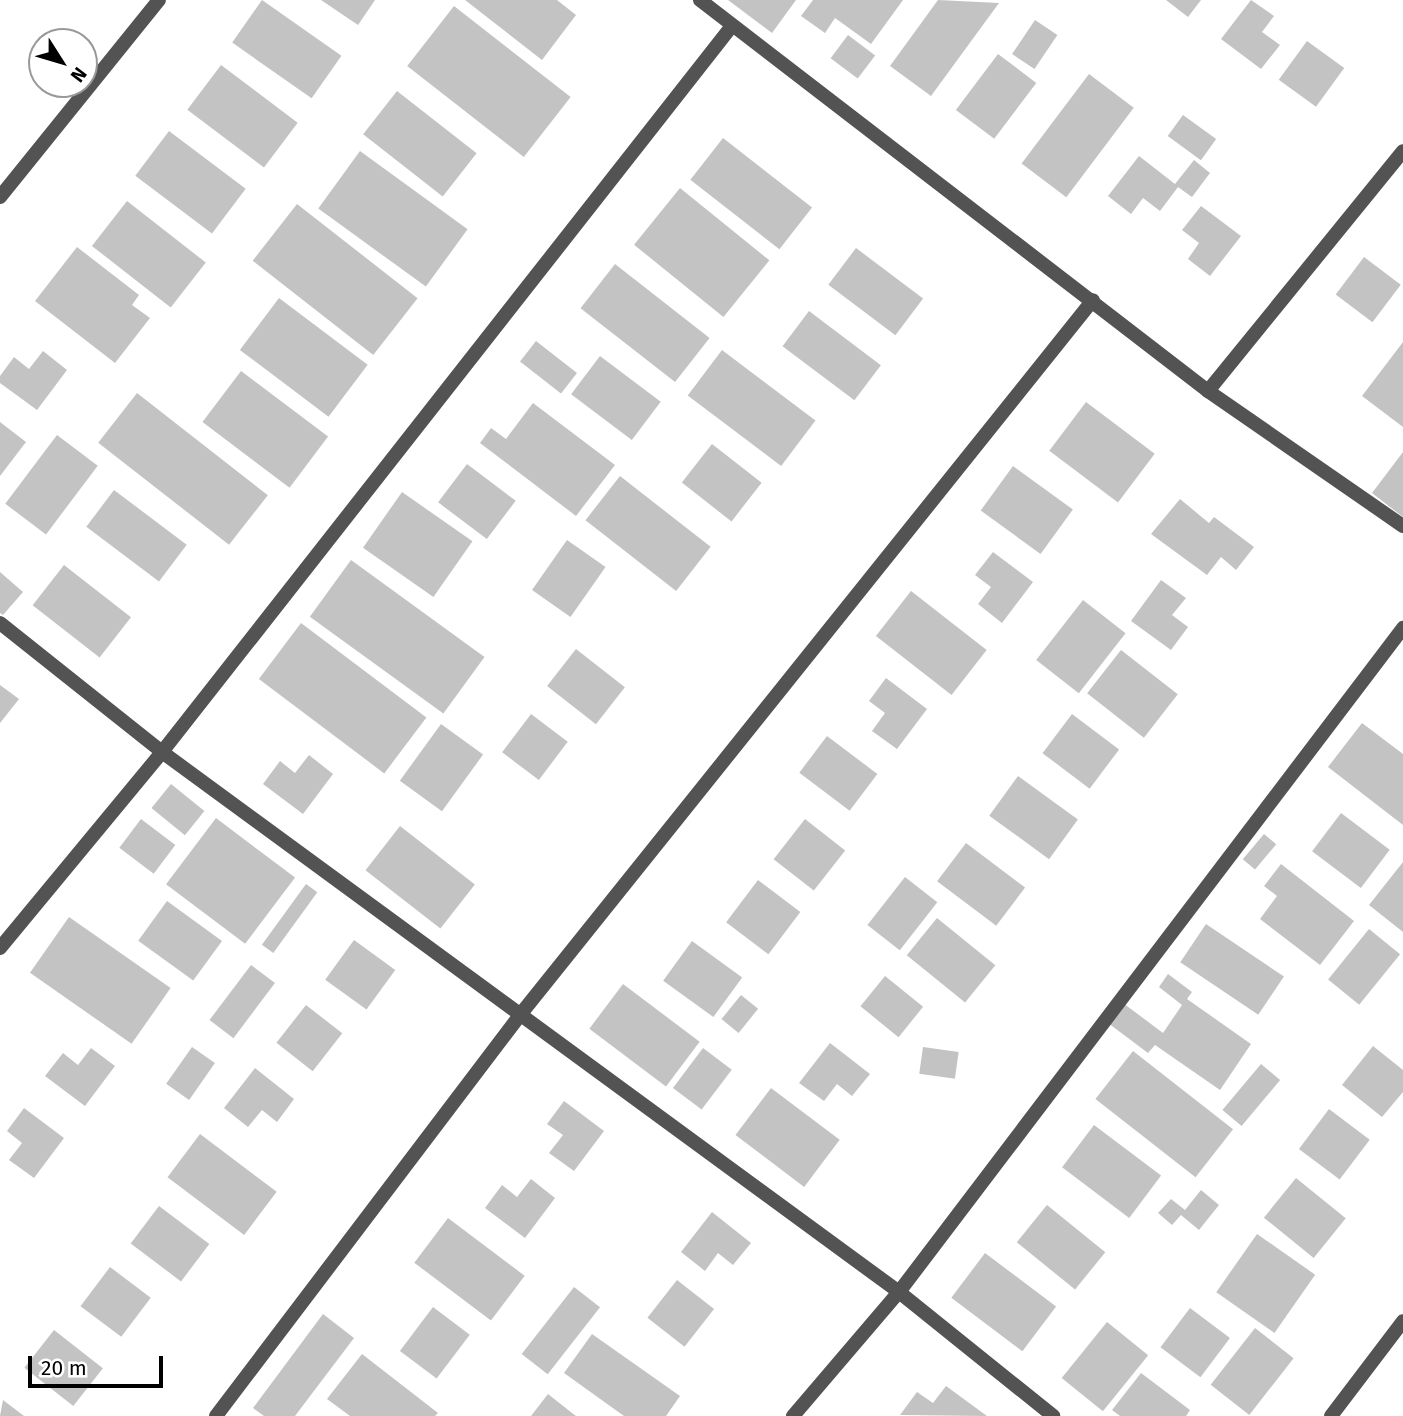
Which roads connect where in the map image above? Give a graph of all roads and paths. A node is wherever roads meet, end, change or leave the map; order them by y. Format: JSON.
{"nodes":[{"id":1,"x":159,"y":0,"type":"edge"},
{"id":2,"x":700,"y":0,"type":"edge"},
{"id":3,"x":732,"y":26,"type":"junction"},
{"id":4,"x":1403,"y":151,"type":"edge"},
{"id":5,"x":0,"y":197,"type":"edge"},
{"id":6,"x":1093,"y":300,"type":"junction"},
{"id":7,"x":1208,"y":391,"type":"junction"},
{"id":8,"x":1403,"y":526,"type":"edge"},
{"id":9,"x":0,"y":623,"type":"edge"},
{"id":10,"x":1403,"y":628,"type":"edge"},
{"id":11,"x":162,"y":752,"type":"junction"},
{"id":12,"x":0,"y":948,"type":"edge"},
{"id":13,"x":520,"y":1016,"type":"junction"},
{"id":14,"x":899,"y":1292,"type":"junction"},
{"id":15,"x":1403,"y":1321,"type":"edge"},
{"id":16,"x":216,"y":1416,"type":"edge"},
{"id":17,"x":793,"y":1416,"type":"edge"},
{"id":18,"x":1053,"y":1416,"type":"edge"},
{"id":19,"x":1331,"y":1416,"type":"edge"}],
"edges":[{"from":1,"to":5,"type":"street"},
{"from":2,"to":3,"type":"street"},
{"from":3,"to":6,"type":"street"},
{"from":3,"to":11,"type":"street"},
{"from":4,"to":7,"type":"street"},
{"from":6,"to":7,"type":"street"},
{"from":6,"to":13,"type":"street"},
{"from":7,"to":8,"type":"street"},
{"from":9,"to":11,"type":"street"},
{"from":10,"to":14,"type":"street"},
{"from":11,"to":12,"type":"street"},
{"from":11,"to":13,"type":"street"},
{"from":13,"to":14,"type":"street"},
{"from":13,"to":16,"type":"street"},
{"from":14,"to":17,"type":"street"},
{"from":14,"to":18,"type":"street"},
{"from":15,"to":19,"type":"street"}]}
